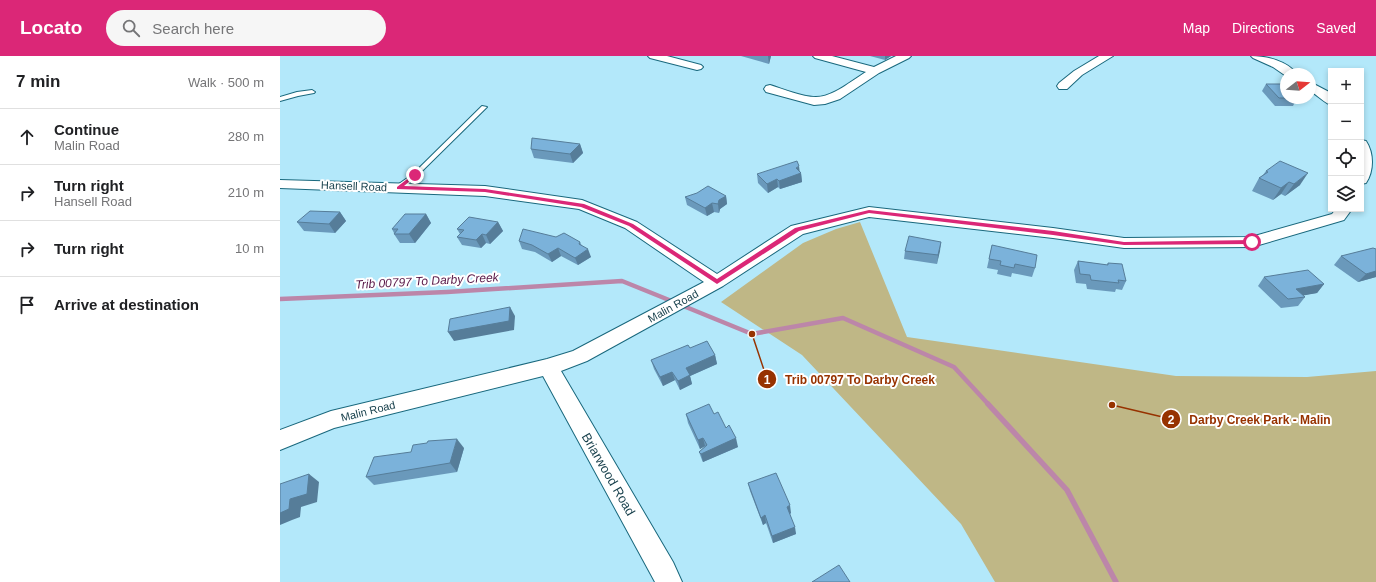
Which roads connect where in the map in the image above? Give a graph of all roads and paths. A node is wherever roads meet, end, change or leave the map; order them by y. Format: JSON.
{"nodes":[{"id":1,"x":654,"y":56,"type":"edge"},
{"id":2,"x":819,"y":56,"type":"edge"},
{"id":3,"x":905,"y":56,"type":"edge"},
{"id":4,"x":1107,"y":56,"type":"edge"},
{"id":5,"x":1257,"y":56,"type":"edge"},
{"id":6,"x":697,"y":67,"type":"dead end"},
{"id":7,"x":1282,"y":68,"type":"edge"},
{"id":8,"x":875,"y":71,"type":"junction"},
{"id":9,"x":1063,"y":86,"type":"dead end"},
{"id":10,"x":770,"y":89,"type":"dead end"},
{"id":11,"x":1316,"y":90,"type":"edge"},
{"id":12,"x":312,"y":92,"type":"dead end"},
{"id":13,"x":1328,"y":97,"type":"edge"},
{"id":14,"x":280,"y":100,"type":"edge"},
{"id":15,"x":484,"y":107,"type":"dead end"},
{"id":16,"x":1364,"y":155,"type":"edge"},
{"id":17,"x":1364,"y":169,"type":"edge"},
{"id":18,"x":280,"y":184,"type":"edge"},
{"id":19,"x":399,"y":188,"type":"junction"},
{"id":20,"x":1342,"y":212,"type":"edge"},
{"id":21,"x":717,"y":282,"type":"junction"},
{"id":22,"x":548,"y":367,"type":"junction"},
{"id":23,"x":280,"y":440,"type":"edge"},
{"id":24,"x":669,"y":582,"type":"edge"}],
"edges":[{"from":1,"to":6,"type":"street"},
{"from":2,"to":8,"type":"street"},
{"from":3,"to":8,"type":"street"},
{"from":4,"to":9,"type":"street"},
{"from":5,"to":7,"type":"street"},
{"from":8,"to":10,"type":"street"},
{"from":11,"to":13,"type":"street"},
{"from":12,"to":14,"type":"lane"},
{"from":15,"to":19,"type":"lane"},
{"from":16,"to":17,"type":"street"},
{"from":18,"to":19,"type":"street","name":"Hansell Road"},
{"from":19,"to":21,"type":"street","name":"Hansell Road"},
{"from":20,"to":21,"type":"street","name":"Malin Road"},
{"from":21,"to":22,"type":"street","name":"Malin Road"},
{"from":22,"to":23,"type":"street","name":"Malin Road"},
{"from":22,"to":24,"type":"street","name":"Briarwood Road"}]}
